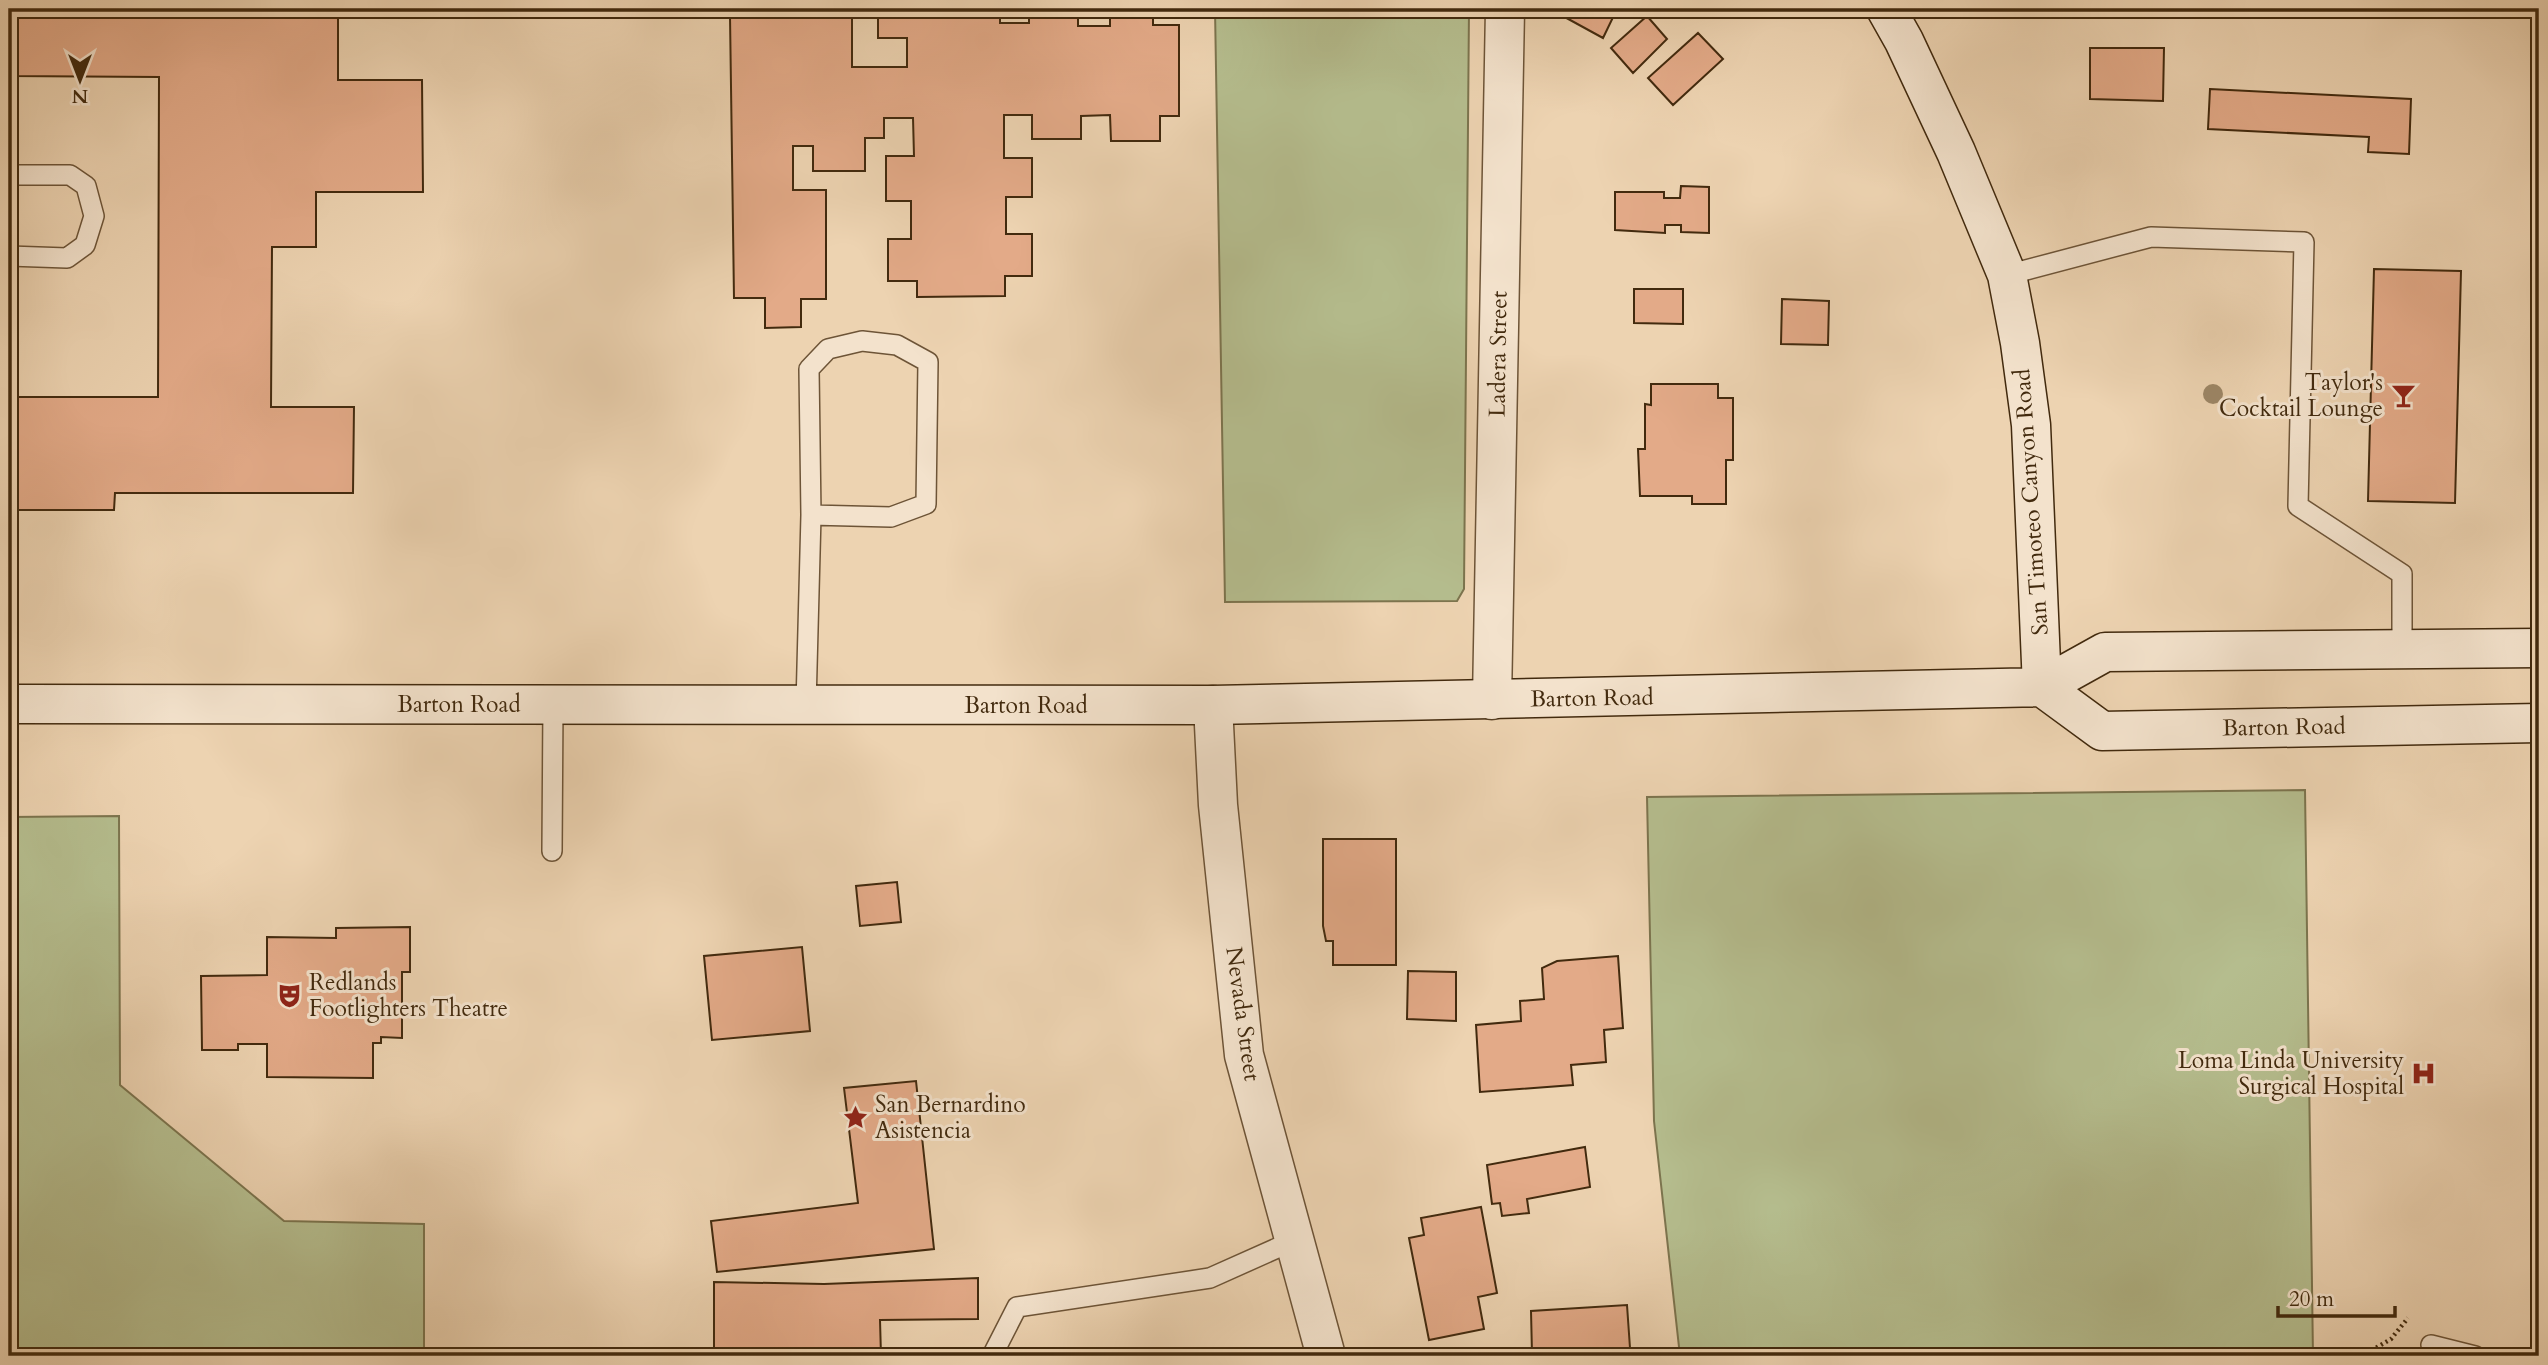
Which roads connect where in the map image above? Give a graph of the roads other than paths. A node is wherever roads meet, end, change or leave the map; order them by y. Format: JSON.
{"nodes":[{"id":1,"x":1505,"y":9,"type":"edge"},
{"id":2,"x":1886,"y":9,"type":"edge"},
{"id":3,"x":9,"y":175,"type":"edge"},
{"id":4,"x":9,"y":256,"type":"edge"},
{"id":5,"x":2007,"y":275,"type":"junction"},
{"id":6,"x":811,"y":515,"type":"junction"},
{"id":7,"x":2539,"y":648,"type":"edge"},
{"id":8,"x":2402,"y":650,"type":"junction"},
{"id":9,"x":2042,"y":687,"type":"junction"},
{"id":10,"x":1492,"y":700,"type":"junction"},
{"id":11,"x":9,"y":704,"type":"edge"},
{"id":12,"x":553,"y":704,"type":"junction"},
{"id":13,"x":806,"y":705,"type":"junction"},
{"id":14,"x":1213,"y":705,"type":"junction"},
{"id":15,"x":2539,"y":723,"type":"edge"},
{"id":16,"x":552,"y":851,"type":"dead end"},
{"id":17,"x":1295,"y":1240,"type":"junction"},
{"id":18,"x":2431,"y":1345,"type":"dead end"},
{"id":19,"x":992,"y":1356,"type":"edge"},
{"id":20,"x":1326,"y":1356,"type":"edge"},
{"id":21,"x":2475,"y":1356,"type":"edge"}],
"edges":[{"from":1,"to":10,"type":"main road","name":"Ladera Street"},
{"from":2,"to":5,"type":"main road","name":"San Timoteo Canyon Road"},
{"from":3,"to":4,"type":"lane"},
{"from":5,"to":8,"type":"lane"},
{"from":5,"to":9,"type":"main road","name":"San Timoteo Canyon Road"},
{"from":6,"to":6,"type":"lane"},
{"from":6,"to":13,"type":"lane"},
{"from":7,"to":8,"type":"main road","name":"Barton Road"},
{"from":8,"to":9,"type":"main road","name":"Barton Road"},
{"from":9,"to":10,"type":"main road","name":"Barton Road"},
{"from":9,"to":15,"type":"main road","name":"Barton Road"},
{"from":10,"to":14,"type":"main road","name":"Barton Road"},
{"from":11,"to":12,"type":"main road","name":"Barton Road"},
{"from":12,"to":13,"type":"main road","name":"Barton Road"},
{"from":12,"to":16,"type":"lane"},
{"from":13,"to":14,"type":"main road","name":"Barton Road"},
{"from":14,"to":17,"type":"main road","name":"Nevada Street"},
{"from":17,"to":19,"type":"lane"},
{"from":17,"to":20,"type":"main road","name":"Nevada Street"},
{"from":18,"to":21,"type":"lane"}]}
